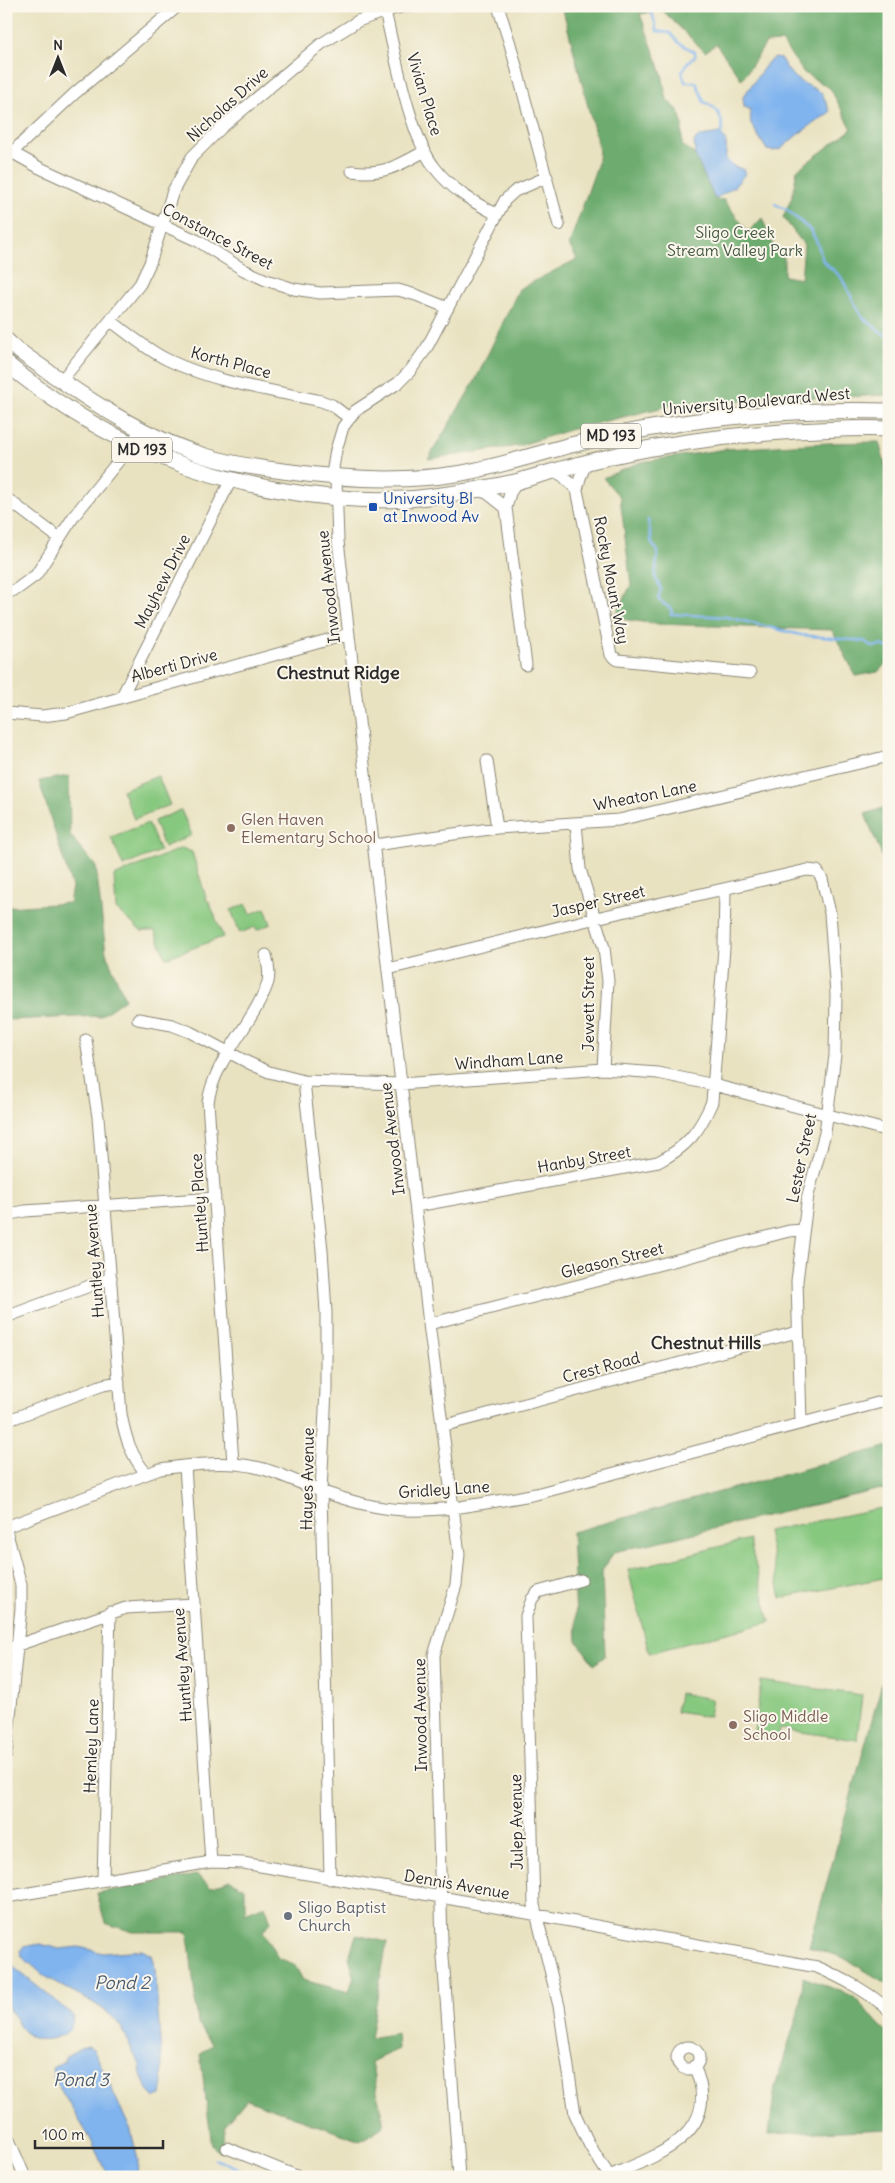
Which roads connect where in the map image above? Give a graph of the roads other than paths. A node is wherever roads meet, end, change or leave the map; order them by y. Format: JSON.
{"nodes":[{"id":1,"x":178,"y":6,"type":"edge"},
{"id":2,"x":406,"y":6,"type":"edge"},
{"id":3,"x":498,"y":6,"type":"edge"},
{"id":4,"x":384,"y":11,"type":"junction"},
{"id":5,"x":425,"y":151,"type":"junction"},
{"id":6,"x":10,"y":156,"type":"edge"},
{"id":7,"x":352,"y":171,"type":"dead end"},
{"id":8,"x":547,"y":177,"type":"junction"},
{"id":9,"x":496,"y":214,"type":"junction"},
{"id":10,"x":163,"y":224,"type":"junction"},
{"id":11,"x":559,"y":224,"type":"dead end"},
{"id":12,"x":448,"y":308,"type":"junction"},
{"id":13,"x":111,"y":321,"type":"junction"},
{"id":14,"x":6,"y":340,"type":"edge"},
{"id":15,"x":6,"y":364,"type":"edge"},
{"id":16,"x":61,"y":381,"type":"junction"},
{"id":17,"x":889,"y":411,"type":"edge"},
{"id":18,"x":349,"y":418,"type":"junction"},
{"id":19,"x":889,"y":429,"type":"edge"},
{"id":20,"x":141,"y":430,"type":"junction"},
{"id":21,"x":131,"y":445,"type":"junction"},
{"id":22,"x":587,"y":462,"type":"junction"},
{"id":23,"x":553,"y":470,"type":"junction"},
{"id":24,"x":336,"y":479,"type":"junction"},
{"id":25,"x":231,"y":480,"type":"junction"},
{"id":26,"x":518,"y":481,"type":"junction"},
{"id":27,"x":475,"y":489,"type":"junction"},
{"id":28,"x":577,"y":490,"type":"junction"},
{"id":29,"x":6,"y":498,"type":"edge"},
{"id":30,"x":336,"y":499,"type":"junction"},
{"id":31,"x":506,"y":508,"type":"junction"},
{"id":32,"x":59,"y":538,"type":"junction"},
{"id":33,"x":6,"y":593,"type":"edge"},
{"id":34,"x":349,"y":634,"type":"junction"},
{"id":35,"x":526,"y":665,"type":"dead end"},
{"id":36,"x":750,"y":673,"type":"dead end"},
{"id":37,"x":122,"y":696,"type":"junction"},
{"id":38,"x":6,"y":713,"type":"edge"},
{"id":39,"x":889,"y":756,"type":"edge"},
{"id":40,"x":487,"y":761,"type":"dead end"},
{"id":41,"x":576,"y":823,"type":"junction"},
{"id":42,"x":497,"y":828,"type":"junction"},
{"id":43,"x":374,"y":845,"type":"junction"},
{"id":44,"x":817,"y":871,"type":"joint"},
{"id":45,"x":725,"y":889,"type":"junction"},
{"id":46,"x":596,"y":918,"type":"junction"},
{"id":47,"x":266,"y":955,"type":"dead end"},
{"id":48,"x":388,"y":969,"type":"junction"},
{"id":49,"x":138,"y":1020,"type":"dead end"},
{"id":50,"x":86,"y":1040,"type":"dead end"},
{"id":51,"x":228,"y":1054,"type":"junction"},
{"id":52,"x":603,"y":1069,"type":"junction"},
{"id":53,"x":304,"y":1081,"type":"junction"},
{"id":54,"x":402,"y":1084,"type":"junction"},
{"id":55,"x":714,"y":1085,"type":"junction"},
{"id":56,"x":827,"y":1115,"type":"junction"},
{"id":57,"x":889,"y":1131,"type":"edge"},
{"id":58,"x":215,"y":1198,"type":"junction"},
{"id":59,"x":106,"y":1206,"type":"junction"},
{"id":60,"x":416,"y":1206,"type":"junction"},
{"id":61,"x":6,"y":1215,"type":"edge"},
{"id":62,"x":802,"y":1230,"type":"junction"},
{"id":63,"x":111,"y":1278,"type":"junction"},
{"id":64,"x":6,"y":1317,"type":"edge"},
{"id":65,"x":429,"y":1324,"type":"junction"},
{"id":66,"x":797,"y":1332,"type":"junction"},
{"id":67,"x":119,"y":1382,"type":"junction"},
{"id":68,"x":889,"y":1400,"type":"edge"},
{"id":69,"x":6,"y":1421,"type":"edge"},
{"id":70,"x":801,"y":1423,"type":"junction"},
{"id":71,"x":442,"y":1426,"type":"junction"},
{"id":72,"x":233,"y":1463,"type":"junction"},
{"id":73,"x":185,"y":1466,"type":"junction"},
{"id":74,"x":146,"y":1474,"type":"junction"},
{"id":75,"x":321,"y":1492,"type":"junction"},
{"id":76,"x":452,"y":1507,"type":"junction"},
{"id":77,"x":6,"y":1528,"type":"edge"},
{"id":78,"x":581,"y":1580,"type":"dead end"},
{"id":79,"x":194,"y":1604,"type":"junction"},
{"id":80,"x":110,"y":1612,"type":"junction"},
{"id":81,"x":11,"y":1647,"type":"edge"},
{"id":82,"x":6,"y":1755,"type":"edge"},
{"id":83,"x":211,"y":1862,"type":"junction"},
{"id":84,"x":330,"y":1879,"type":"junction"},
{"id":85,"x":103,"y":1880,"type":"junction"},
{"id":86,"x":6,"y":1897,"type":"edge"},
{"id":87,"x":441,"y":1897,"type":"junction"},
{"id":88,"x":537,"y":1915,"type":"junction"},
{"id":89,"x":889,"y":2010,"type":"edge"},
{"id":90,"x":694,"y":2066,"type":"dead end"},
{"id":91,"x":6,"y":2133,"type":"edge"},
{"id":92,"x":227,"y":2148,"type":"dead end"},
{"id":93,"x":608,"y":2176,"type":"edge"},
{"id":94,"x":25,"y":2177,"type":"edge"},
{"id":95,"x":299,"y":2177,"type":"edge"},
{"id":96,"x":459,"y":2177,"type":"edge"}],
"edges":[{"from":1,"to":6,"type":"street"},
{"from":2,"to":4,"type":"street","name":"Nicholas Drive"},
{"from":3,"to":8,"type":"street"},
{"from":4,"to":5,"type":"street","name":"Vivian Place"},
{"from":4,"to":10,"type":"street","name":"Nicholas Drive"},
{"from":5,"to":7,"type":"street"},
{"from":5,"to":9,"type":"street","name":"Vivian Place"},
{"from":6,"to":10,"type":"street","name":"Constance Street"},
{"from":8,"to":9,"type":"street","name":"Inwood Avenue"},
{"from":8,"to":11,"type":"street"},
{"from":9,"to":12,"type":"street","name":"Inwood Avenue"},
{"from":10,"to":12,"type":"street","name":"Constance Street"},
{"from":10,"to":13,"type":"street","name":"Nicholas Drive"},
{"from":12,"to":18,"type":"street","name":"Inwood Avenue"},
{"from":13,"to":16,"type":"street","name":"Nicholas Drive"},
{"from":13,"to":18,"type":"street","name":"Korth Place"},
{"from":14,"to":16,"type":"main road","name":"University Boulevard West","number":"MD 193"},
{"from":15,"to":21,"type":"main road","name":"University Boulevard West","number":"MD 193"},
{"from":16,"to":20,"type":"main road","name":"University Boulevard West","number":"MD 193"},
{"from":17,"to":24,"type":"main road","name":"University Boulevard West","number":"MD 193"},
{"from":18,"to":24,"type":"street","name":"Inwood Avenue"},
{"from":19,"to":22,"type":"main road","name":"University Boulevard West","number":"MD 193"},
{"from":20,"to":21,"type":"street"},
{"from":20,"to":24,"type":"main road","name":"University Boulevard West","number":"MD 193"},
{"from":21,"to":25,"type":"main road","name":"University Boulevard West","number":"MD 193"},
{"from":21,"to":32,"type":"street"},
{"from":22,"to":23,"type":"main road","name":"University Boulevard West","number":"MD 193"},
{"from":22,"to":28,"type":"street"},
{"from":23,"to":26,"type":"main road","name":"University Boulevard West","number":"MD 193"},
{"from":23,"to":28,"type":"street"},
{"from":24,"to":30,"type":"street","name":"Inwood Avenue"},
{"from":25,"to":30,"type":"main road","name":"University Boulevard West","number":"MD 193"},
{"from":25,"to":37,"type":"street","name":"Mayhew Drive"},
{"from":26,"to":27,"type":"main road","name":"University Boulevard West","number":"MD 193"},
{"from":26,"to":31,"type":"street"},
{"from":27,"to":30,"type":"main road","name":"University Boulevard West","number":"MD 193"},
{"from":27,"to":31,"type":"street"},
{"from":28,"to":36,"type":"street","name":"Rocky Mount Way"},
{"from":29,"to":32,"type":"street"},
{"from":30,"to":34,"type":"street","name":"Inwood Avenue"},
{"from":31,"to":35,"type":"street"},
{"from":32,"to":33,"type":"street"},
{"from":34,"to":37,"type":"street","name":"Alberti Drive"},
{"from":34,"to":43,"type":"street","name":"Inwood Avenue"},
{"from":37,"to":38,"type":"street","name":"Alberti Drive"},
{"from":39,"to":41,"type":"street","name":"Wheaton Lane"},
{"from":40,"to":42,"type":"street"},
{"from":41,"to":42,"type":"street","name":"Wheaton Lane"},
{"from":41,"to":46,"type":"street","name":"Jewett Street"},
{"from":42,"to":43,"type":"street","name":"Wheaton Lane"},
{"from":43,"to":48,"type":"street","name":"Inwood Avenue"},
{"from":44,"to":45,"type":"street","name":"Jasper Street"},
{"from":44,"to":56,"type":"street","name":"Lester Street"},
{"from":45,"to":46,"type":"street","name":"Jasper Street"},
{"from":45,"to":55,"type":"street","name":"Hanby Street"},
{"from":46,"to":48,"type":"street","name":"Jasper Street"},
{"from":46,"to":52,"type":"street","name":"Jewett Street"},
{"from":47,"to":51,"type":"street","name":"Huntley Place"},
{"from":48,"to":54,"type":"street","name":"Inwood Avenue"},
{"from":49,"to":51,"type":"street","name":"Windham Lane"},
{"from":50,"to":59,"type":"street","name":"Huntley Avenue"},
{"from":51,"to":53,"type":"street","name":"Windham Lane"},
{"from":51,"to":58,"type":"street","name":"Huntley Place"},
{"from":52,"to":54,"type":"street","name":"Windham Lane"},
{"from":52,"to":55,"type":"street","name":"Windham Lane"},
{"from":53,"to":54,"type":"street","name":"Windham Lane"},
{"from":53,"to":75,"type":"street","name":"Hayes Avenue"},
{"from":54,"to":60,"type":"street","name":"Inwood Avenue"},
{"from":55,"to":56,"type":"street","name":"Windham Lane"},
{"from":55,"to":60,"type":"street","name":"Hanby Street"},
{"from":56,"to":57,"type":"street","name":"Windham Lane"},
{"from":56,"to":62,"type":"street","name":"Lester Street"},
{"from":58,"to":59,"type":"street"},
{"from":58,"to":72,"type":"street","name":"Huntley Place"},
{"from":59,"to":61,"type":"street"},
{"from":59,"to":63,"type":"street","name":"Huntley Avenue"},
{"from":60,"to":65,"type":"street","name":"Inwood Avenue"},
{"from":62,"to":65,"type":"street","name":"Gleason Street"},
{"from":62,"to":66,"type":"street","name":"Lester Street"},
{"from":63,"to":64,"type":"street"},
{"from":63,"to":67,"type":"street","name":"Huntley Avenue"},
{"from":65,"to":71,"type":"street","name":"Inwood Avenue"},
{"from":66,"to":70,"type":"street","name":"Lester Street"},
{"from":66,"to":71,"type":"street","name":"Crest Road"},
{"from":67,"to":69,"type":"street"},
{"from":67,"to":74,"type":"street","name":"Huntley Avenue"},
{"from":68,"to":70,"type":"street","name":"Gridley Lane"},
{"from":70,"to":76,"type":"street","name":"Gridley Lane"},
{"from":71,"to":76,"type":"street","name":"Inwood Avenue"},
{"from":72,"to":73,"type":"street","name":"Gridley Lane"},
{"from":72,"to":75,"type":"street","name":"Gridley Lane"},
{"from":73,"to":74,"type":"street","name":"Gridley Lane"},
{"from":73,"to":79,"type":"street","name":"Huntley Avenue"},
{"from":74,"to":77,"type":"street","name":"Gridley Lane"},
{"from":75,"to":76,"type":"street","name":"Gridley Lane"},
{"from":75,"to":84,"type":"street","name":"Hayes Avenue"},
{"from":76,"to":87,"type":"street","name":"Inwood Avenue"},
{"from":77,"to":81,"type":"street"},
{"from":78,"to":88,"type":"street","name":"Julep Avenue"},
{"from":79,"to":80,"type":"street"},
{"from":79,"to":83,"type":"street","name":"Huntley Avenue"},
{"from":80,"to":81,"type":"street"},
{"from":80,"to":85,"type":"street","name":"Hemley Lane"},
{"from":81,"to":82,"type":"street"},
{"from":83,"to":84,"type":"street","name":"Dennis Avenue"},
{"from":83,"to":85,"type":"street","name":"Dennis Avenue"},
{"from":84,"to":87,"type":"street","name":"Dennis Avenue"},
{"from":85,"to":86,"type":"street","name":"Dennis Avenue"},
{"from":87,"to":88,"type":"street","name":"Dennis Avenue"},
{"from":87,"to":96,"type":"street","name":"Inwood Avenue"},
{"from":88,"to":89,"type":"street","name":"Dennis Avenue"},
{"from":88,"to":93,"type":"street","name":"Julep Avenue"},
{"from":90,"to":93,"type":"street"},
{"from":91,"to":94,"type":"street"},
{"from":92,"to":95,"type":"street"}]}
